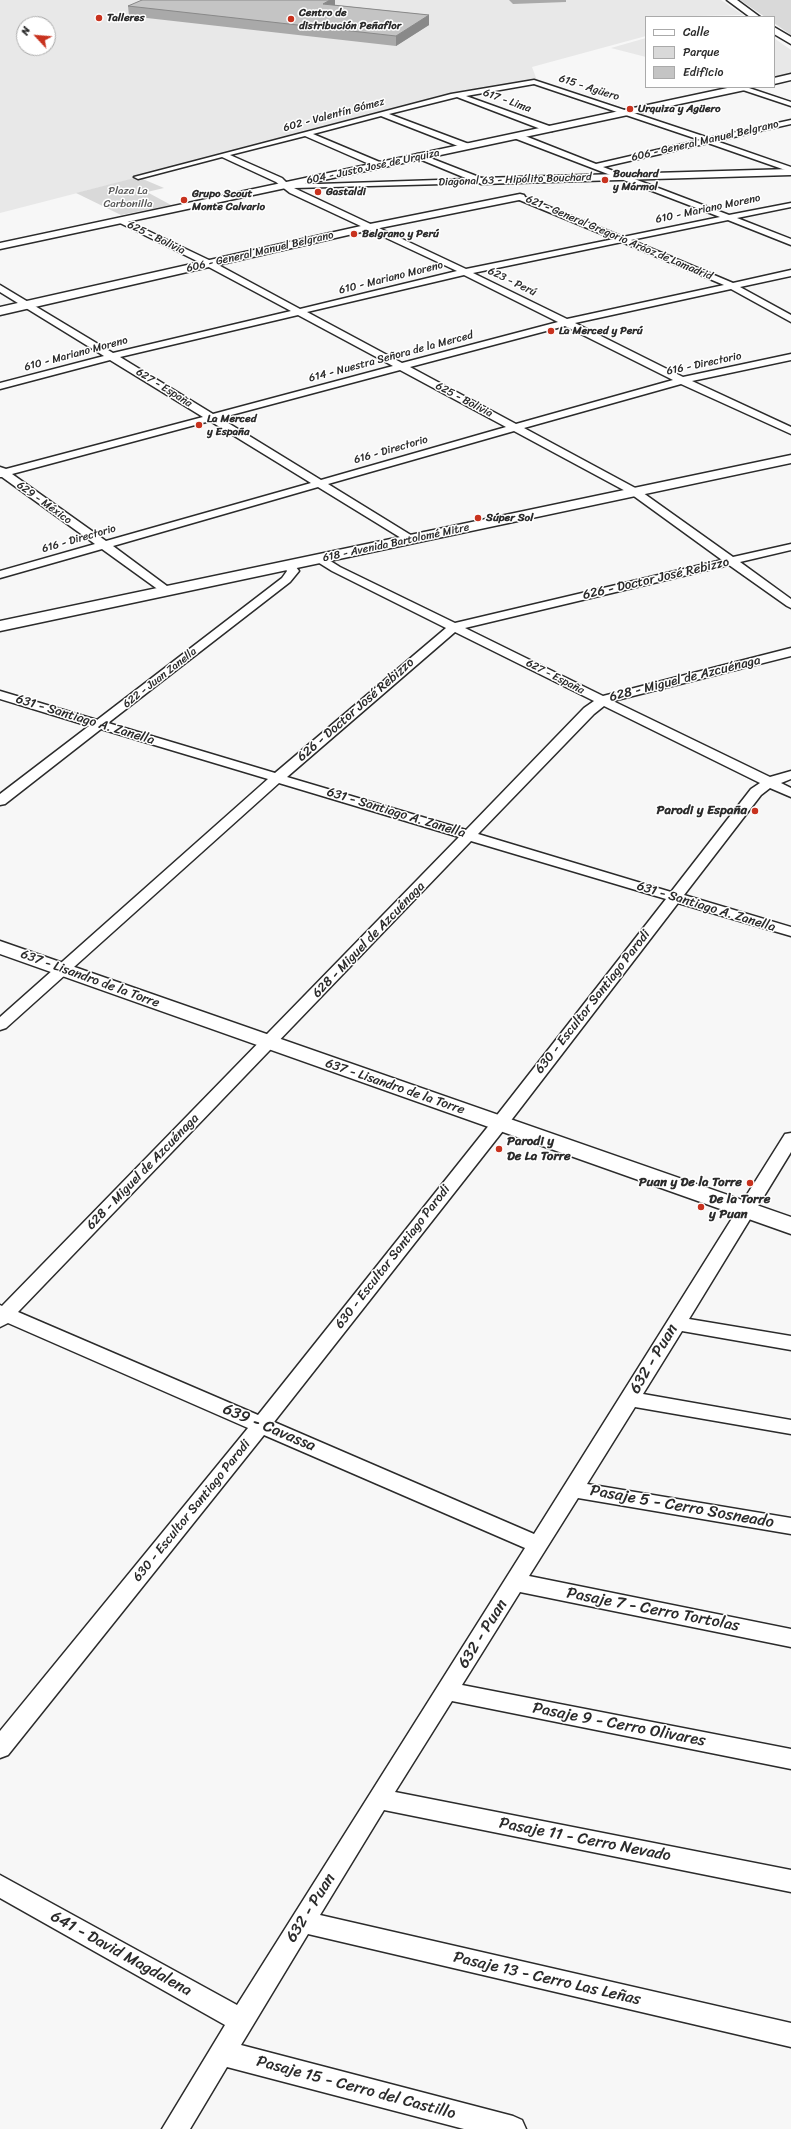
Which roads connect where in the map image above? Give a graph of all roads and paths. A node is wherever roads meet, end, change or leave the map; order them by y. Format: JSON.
{"nodes":[{"id":1,"x":731,"y":0,"type":"edge"},
{"id":2,"x":755,"y":16,"type":"edge"},
{"id":3,"x":775,"y":31,"type":"edge"},
{"id":4,"x":791,"y":41,"type":"edge"},
{"id":5,"x":791,"y":78,"type":"edge"},
{"id":6,"x":775,"y":81,"type":"edge"},
{"id":7,"x":538,"y":83,"type":"joint"},
{"id":8,"x":738,"y":88,"type":"edge"},
{"id":9,"x":746,"y":88,"type":"edge"},
{"id":10,"x":457,"y":94,"type":"junction"},
{"id":11,"x":791,"y":104,"type":"edge"},
{"id":12,"x":627,"y":112,"type":"junction"},
{"id":13,"x":382,"y":114,"type":"junction"},
{"id":14,"x":791,"y":122,"type":"edge"},
{"id":15,"x":549,"y":129,"type":"junction"},
{"id":16,"x":306,"y":134,"type":"junction"},
{"id":17,"x":517,"y":136,"type":"junction"},
{"id":18,"x":710,"y":141,"type":"junction"},
{"id":19,"x":466,"y":146,"type":"junction"},
{"id":20,"x":223,"y":155,"type":"junction"},
{"id":21,"x":420,"y":156,"type":"junction"},
{"id":22,"x":379,"y":165,"type":"junction"},
{"id":23,"x":596,"y":166,"type":"junction"},
{"id":24,"x":791,"y":171,"type":"edge"},
{"id":25,"x":138,"y":177,"type":"dead end"},
{"id":26,"x":622,"y":178,"type":"junction"},
{"id":27,"x":481,"y":181,"type":"junction"},
{"id":28,"x":287,"y":185,"type":"junction"},
{"id":29,"x":520,"y":197,"type":"junction"},
{"id":30,"x":791,"y":205,"type":"edge"},
{"id":31,"x":728,"y":218,"type":"junction"},
{"id":32,"x":121,"y":220,"type":"junction"},
{"id":33,"x":370,"y":227,"type":"junction"},
{"id":34,"x":622,"y":240,"type":"junction"},
{"id":35,"x":791,"y":242,"type":"edge"},
{"id":36,"x":0,"y":246,"type":"edge"},
{"id":37,"x":208,"y":264,"type":"junction"},
{"id":38,"x":465,"y":272,"type":"junction"},
{"id":39,"x":791,"y":273,"type":"edge"},
{"id":40,"x":732,"y":286,"type":"junction"},
{"id":41,"x":0,"y":288,"type":"edge"},
{"id":42,"x":26,"y":305,"type":"junction"},
{"id":43,"x":0,"y":311,"type":"edge"},
{"id":44,"x":299,"y":312,"type":"junction"},
{"id":45,"x":791,"y":319,"type":"edge"},
{"id":46,"x":568,"y":322,"type":"junction"},
{"id":47,"x":113,"y":356,"type":"junction"},
{"id":48,"x":791,"y":358,"type":"edge"},
{"id":49,"x":401,"y":366,"type":"junction"},
{"id":50,"x":681,"y":380,"type":"junction"},
{"id":51,"x":1,"y":387,"type":"edge"},
{"id":52,"x":212,"y":418,"type":"junction"},
{"id":53,"x":516,"y":428,"type":"junction"},
{"id":54,"x":791,"y":431,"type":"edge"},
{"id":55,"x":791,"y":458,"type":"edge"},
{"id":56,"x":1,"y":472,"type":"edge"},
{"id":57,"x":319,"y":483,"type":"junction"},
{"id":58,"x":635,"y":492,"type":"junction"},
{"id":59,"x":410,"y":539,"type":"junction"},
{"id":60,"x":102,"y":545,"type":"junction"},
{"id":61,"x":791,"y":548,"type":"edge"},
{"id":62,"x":320,"y":559,"type":"junction"},
{"id":63,"x":733,"y":561,"type":"junction"},
{"id":64,"x":289,"y":566,"type":"junction"},
{"id":65,"x":0,"y":575,"type":"edge"},
{"id":66,"x":167,"y":591,"type":"junction"},
{"id":67,"x":791,"y":604,"type":"edge"},
{"id":68,"x":0,"y":626,"type":"edge"},
{"id":69,"x":454,"y":627,"type":"junction"},
{"id":70,"x":791,"y":652,"type":"edge"},
{"id":71,"x":0,"y":695,"type":"edge"},
{"id":72,"x":602,"y":701,"type":"junction"},
{"id":73,"x":100,"y":725,"type":"junction"},
{"id":74,"x":791,"y":775,"type":"edge"},
{"id":75,"x":277,"y":778,"type":"junction"},
{"id":76,"x":769,"y":782,"type":"junction"},
{"id":77,"x":791,"y":793,"type":"edge"},
{"id":78,"x":0,"y":801,"type":"edge"},
{"id":79,"x":470,"y":836,"type":"junction"},
{"id":80,"x":675,"y":898,"type":"junction"},
{"id":81,"x":791,"y":932,"type":"edge"},
{"id":82,"x":0,"y":947,"type":"edge"},
{"id":83,"x":62,"y":970,"type":"junction"},
{"id":84,"x":0,"y":1024,"type":"edge"},
{"id":85,"x":268,"y":1042,"type":"junction"},
{"id":86,"x":500,"y":1123,"type":"junction"},
{"id":87,"x":791,"y":1138,"type":"edge"},
{"id":88,"x":745,"y":1210,"type":"junction"},
{"id":89,"x":791,"y":1226,"type":"edge"},
{"id":90,"x":2,"y":1315,"type":"edge"},
{"id":91,"x":676,"y":1323,"type":"junction"},
{"id":92,"x":791,"y":1343,"type":"edge"},
{"id":93,"x":630,"y":1398,"type":"junction"},
{"id":94,"x":261,"y":1424,"type":"junction"},
{"id":95,"x":791,"y":1427,"type":"edge"},
{"id":96,"x":573,"y":1489,"type":"junction"},
{"id":97,"x":791,"y":1526,"type":"edge"},
{"id":98,"x":538,"y":1545,"type":"junction"},
{"id":99,"x":516,"y":1582,"type":"junction"},
{"id":100,"x":791,"y":1638,"type":"edge"},
{"id":101,"x":447,"y":1691,"type":"junction"},
{"id":102,"x":0,"y":1748,"type":"edge"},
{"id":103,"x":791,"y":1759,"type":"edge"},
{"id":104,"x":378,"y":1799,"type":"junction"},
{"id":105,"x":791,"y":1882,"type":"edge"},
{"id":106,"x":0,"y":1886,"type":"edge"},
{"id":107,"x":303,"y":1922,"type":"junction"},
{"id":108,"x":241,"y":2021,"type":"junction"},
{"id":109,"x":791,"y":2035,"type":"edge"},
{"id":110,"x":222,"y":2053,"type":"junction"},
{"id":111,"x":175,"y":2129,"type":"edge"},
{"id":112,"x":513,"y":2129,"type":"edge"}],
"edges":[{"from":1,"to":2,"type":"main road"},
{"from":3,"to":4,"type":"main road"},
{"from":5,"to":6,"type":"main road"},
{"from":7,"to":10,"type":"street","name":"602 - Valentín Gómez"},
{"from":7,"to":12,"type":"street","name":"615 - Agüero"},
{"from":8,"to":12,"type":"main road","name":"604 - Justo José de Urquiza"},
{"from":9,"to":11,"type":"street"},
{"from":10,"to":13,"type":"street","name":"602 - Valentín Gómez"},
{"from":10,"to":15,"type":"street","name":"617 - Lima"},
{"from":12,"to":15,"type":"main road","name":"604 - Justo José de Urquiza"},
{"from":12,"to":18,"type":"street","name":"615 - Agüero"},
{"from":13,"to":16,"type":"street","name":"602 - Valentín Gómez"},
{"from":13,"to":19,"type":"street"},
{"from":14,"to":18,"type":"street","name":"606 - General Manuel Belgrano"},
{"from":15,"to":17,"type":"main road","name":"604 - Justo José de Urquiza"},
{"from":16,"to":20,"type":"street","name":"602 - Valentín Gómez"},
{"from":16,"to":22,"type":"street"},
{"from":17,"to":19,"type":"main road","name":"604 - Justo José de Urquiza"},
{"from":17,"to":23,"type":"street"},
{"from":18,"to":23,"type":"street","name":"606 - General Manuel Belgrano"},
{"from":18,"to":24,"type":"street","name":"615 - Agüero"},
{"from":19,"to":21,"type":"main road","name":"604 - Justo José de Urquiza"},
{"from":20,"to":25,"type":"street","name":"602 - Valentín Gómez"},
{"from":20,"to":28,"type":"street","name":"623 - Perú"},
{"from":21,"to":22,"type":"main road","name":"604 - Justo José de Urquiza"},
{"from":21,"to":27,"type":"street","name":"621 - General Gregorio Aráoz de Lamadrid"},
{"from":22,"to":28,"type":"main road","name":"604 - Justo José de Urquiza"},
{"from":23,"to":26,"type":"street"},
{"from":24,"to":26,"type":"main road","name":"Diagonal 63 - Hipólito Bouchard"},
{"from":26,"to":27,"type":"main road","name":"Diagonal 63 - Hipólito Bouchard"},
{"from":26,"to":31,"type":"street"},
{"from":27,"to":28,"type":"street","name":"Diagonal 63 - Hipólito Bouchard"},
{"from":27,"to":29,"type":"main road","name":"621 - General Gregorio Aráoz de Lamadrid"},
{"from":28,"to":32,"type":"main road","name":"604 - Justo José de Urquiza"},
{"from":28,"to":33,"type":"street","name":"623 - Perú"},
{"from":29,"to":33,"type":"main road","name":"606 - General Manuel Belgrano"},
{"from":29,"to":34,"type":"street","name":"621 - General Gregorio Aráoz de Lamadrid"},
{"from":30,"to":31,"type":"street","name":"610 - Mariano Moreno"},
{"from":31,"to":34,"type":"street","name":"610 - Mariano Moreno"},
{"from":31,"to":35,"type":"street"},
{"from":32,"to":36,"type":"main road","name":"604 - Justo José de Urquiza"},
{"from":32,"to":37,"type":"street","name":"625 - Bolivia"},
{"from":33,"to":37,"type":"main road","name":"606 - General Manuel Belgrano"},
{"from":33,"to":38,"type":"street","name":"623 - Perú"},
{"from":34,"to":38,"type":"street","name":"610 - Mariano Moreno"},
{"from":34,"to":40,"type":"street","name":"621 - General Gregorio Aráoz de Lamadrid"},
{"from":37,"to":42,"type":"main road","name":"606 - General Manuel Belgrano"},
{"from":37,"to":44,"type":"street","name":"625 - Bolivia"},
{"from":38,"to":44,"type":"street","name":"610 - Mariano Moreno"},
{"from":38,"to":46,"type":"street","name":"623 - Perú"},
{"from":39,"to":40,"type":"street","name":"614 - Nuestra Señora de la Merced"},
{"from":40,"to":45,"type":"street","name":"621 - General Gregorio Aráoz de Lamadrid"},
{"from":40,"to":46,"type":"street","name":"614 - Nuestra Señora de la Merced"},
{"from":41,"to":42,"type":"street","name":"627 - España"},
{"from":42,"to":43,"type":"main road","name":"606 - General Manuel Belgrano"},
{"from":42,"to":47,"type":"street","name":"627 - España"},
{"from":44,"to":47,"type":"street","name":"610 - Mariano Moreno"},
{"from":44,"to":49,"type":"street","name":"625 - Bolivia"},
{"from":46,"to":49,"type":"street","name":"614 - Nuestra Señora de la Merced"},
{"from":46,"to":50,"type":"street","name":"623 - Perú"},
{"from":47,"to":51,"type":"street","name":"610 - Mariano Moreno"},
{"from":47,"to":52,"type":"street","name":"627 - España"},
{"from":48,"to":50,"type":"street","name":"616 - Directorio"},
{"from":49,"to":52,"type":"street","name":"614 - Nuestra Señora de la Merced"},
{"from":49,"to":53,"type":"street","name":"625 - Bolivia"},
{"from":50,"to":53,"type":"street","name":"616 - Directorio"},
{"from":50,"to":54,"type":"street","name":"623 - Perú"},
{"from":52,"to":56,"type":"street","name":"614 - Nuestra Señora de la Merced"},
{"from":52,"to":57,"type":"street","name":"627 - España"},
{"from":53,"to":57,"type":"street","name":"616 - Directorio"},
{"from":53,"to":58,"type":"street","name":"625 - Bolivia"},
{"from":55,"to":58,"type":"main road","name":"618 - Avenida Bartolomé Mitre"},
{"from":56,"to":60,"type":"street","name":"629 - México"},
{"from":57,"to":59,"type":"street","name":"627 - España"},
{"from":57,"to":60,"type":"street","name":"616 - Directorio"},
{"from":58,"to":59,"type":"main road","name":"618 - Avenida Bartolomé Mitre"},
{"from":58,"to":63,"type":"street","name":"625 - Bolivia"},
{"from":59,"to":62,"type":"main road","name":"618 - Avenida Bartolomé Mitre"},
{"from":60,"to":65,"type":"street","name":"616 - Directorio"},
{"from":60,"to":66,"type":"street","name":"629 - México"},
{"from":61,"to":63,"type":"street","name":"626 - Doctor José Rebizzo"},
{"from":62,"to":64,"type":"main road","name":"618 - Avenida Bartolomé Mitre"},
{"from":62,"to":69,"type":"street","name":"627 - España"},
{"from":63,"to":67,"type":"street","name":"625 - Bolivia"},
{"from":63,"to":69,"type":"street","name":"626 - Doctor José Rebizzo"},
{"from":64,"to":66,"type":"main road","name":"618 - Avenida Bartolomé Mitre"},
{"from":64,"to":73,"type":"street","name":"622 - Juan Zanella"},
{"from":66,"to":68,"type":"main road","name":"618 - Avenida Bartolomé Mitre"},
{"from":69,"to":72,"type":"street","name":"627 - España"},
{"from":69,"to":75,"type":"street","name":"626 - Doctor José Rebizzo"},
{"from":70,"to":72,"type":"street","name":"628 - Miguel de Azcuénaga"},
{"from":71,"to":73,"type":"street","name":"631 - Santiago A. Zanella"},
{"from":72,"to":76,"type":"street","name":"627 - España"},
{"from":72,"to":79,"type":"street","name":"628 - Miguel de Azcuénaga"},
{"from":73,"to":75,"type":"street","name":"631 - Santiago A. Zanella"},
{"from":73,"to":78,"type":"street","name":"622 - Juan Zanella"},
{"from":74,"to":76,"type":"street","name":"630 - Escultor Santiago Parodi"},
{"from":75,"to":79,"type":"street","name":"631 - Santiago A. Zanella"},
{"from":75,"to":83,"type":"street","name":"626 - Doctor José Rebizzo"},
{"from":76,"to":77,"type":"street","name":"627 - España"},
{"from":76,"to":80,"type":"street","name":"630 - Escultor Santiago Parodi"},
{"from":79,"to":80,"type":"street","name":"631 - Santiago A. Zanella"},
{"from":79,"to":85,"type":"street","name":"628 - Miguel de Azcuénaga"},
{"from":80,"to":81,"type":"street","name":"631 - Santiago A. Zanella"},
{"from":80,"to":86,"type":"street","name":"630 - Escultor Santiago Parodi"},
{"from":82,"to":83,"type":"main road","name":"637 - Lisandro de la Torre"},
{"from":83,"to":84,"type":"street","name":"626 - Doctor José Rebizzo"},
{"from":83,"to":85,"type":"main road","name":"637 - Lisandro de la Torre"},
{"from":85,"to":86,"type":"main road","name":"637 - Lisandro de la Torre"},
{"from":85,"to":90,"type":"street","name":"628 - Miguel de Azcuénaga"},
{"from":86,"to":88,"type":"main road","name":"637 - Lisandro de la Torre"},
{"from":86,"to":94,"type":"street","name":"630 - Escultor Santiago Parodi"},
{"from":87,"to":88,"type":"street","name":"632 - Puan"},
{"from":88,"to":89,"type":"main road","name":"637 - Lisandro de la Torre"},
{"from":88,"to":91,"type":"street","name":"632 - Puan"},
{"from":90,"to":94,"type":"street","name":"639 - Cavassa"},
{"from":91,"to":92,"type":"street"},
{"from":91,"to":93,"type":"street","name":"632 - Puan"},
{"from":93,"to":95,"type":"street"},
{"from":93,"to":96,"type":"street","name":"632 - Puan"},
{"from":94,"to":98,"type":"street","name":"639 - Cavassa"},
{"from":94,"to":102,"type":"street","name":"630 - Escultor Santiago Parodi"},
{"from":96,"to":97,"type":"street","name":"Pasaje 5 - Cerro Sosneado"},
{"from":96,"to":98,"type":"street","name":"632 - Puan"},
{"from":98,"to":99,"type":"street","name":"632 - Puan"},
{"from":99,"to":100,"type":"street","name":"Pasaje 7 - Cerro Tortolas"},
{"from":99,"to":101,"type":"street","name":"632 - Puan"},
{"from":101,"to":103,"type":"street","name":"Pasaje 9 - Cerro Olivares"},
{"from":101,"to":104,"type":"street","name":"632 - Puan"},
{"from":104,"to":105,"type":"street","name":"Pasaje 11 - Cerro Nevado"},
{"from":104,"to":107,"type":"street","name":"632 - Puan"},
{"from":106,"to":108,"type":"street","name":"641 - David Magdalena"},
{"from":107,"to":108,"type":"street","name":"632 - Puan"},
{"from":107,"to":109,"type":"street","name":"Pasaje 13 - Cerro Las Leñas"},
{"from":108,"to":110,"type":"street","name":"632 - Puan"},
{"from":110,"to":111,"type":"street","name":"632 - Puan"},
{"from":110,"to":112,"type":"street","name":"Pasaje 15 - Cerro del Castillo"}]}
